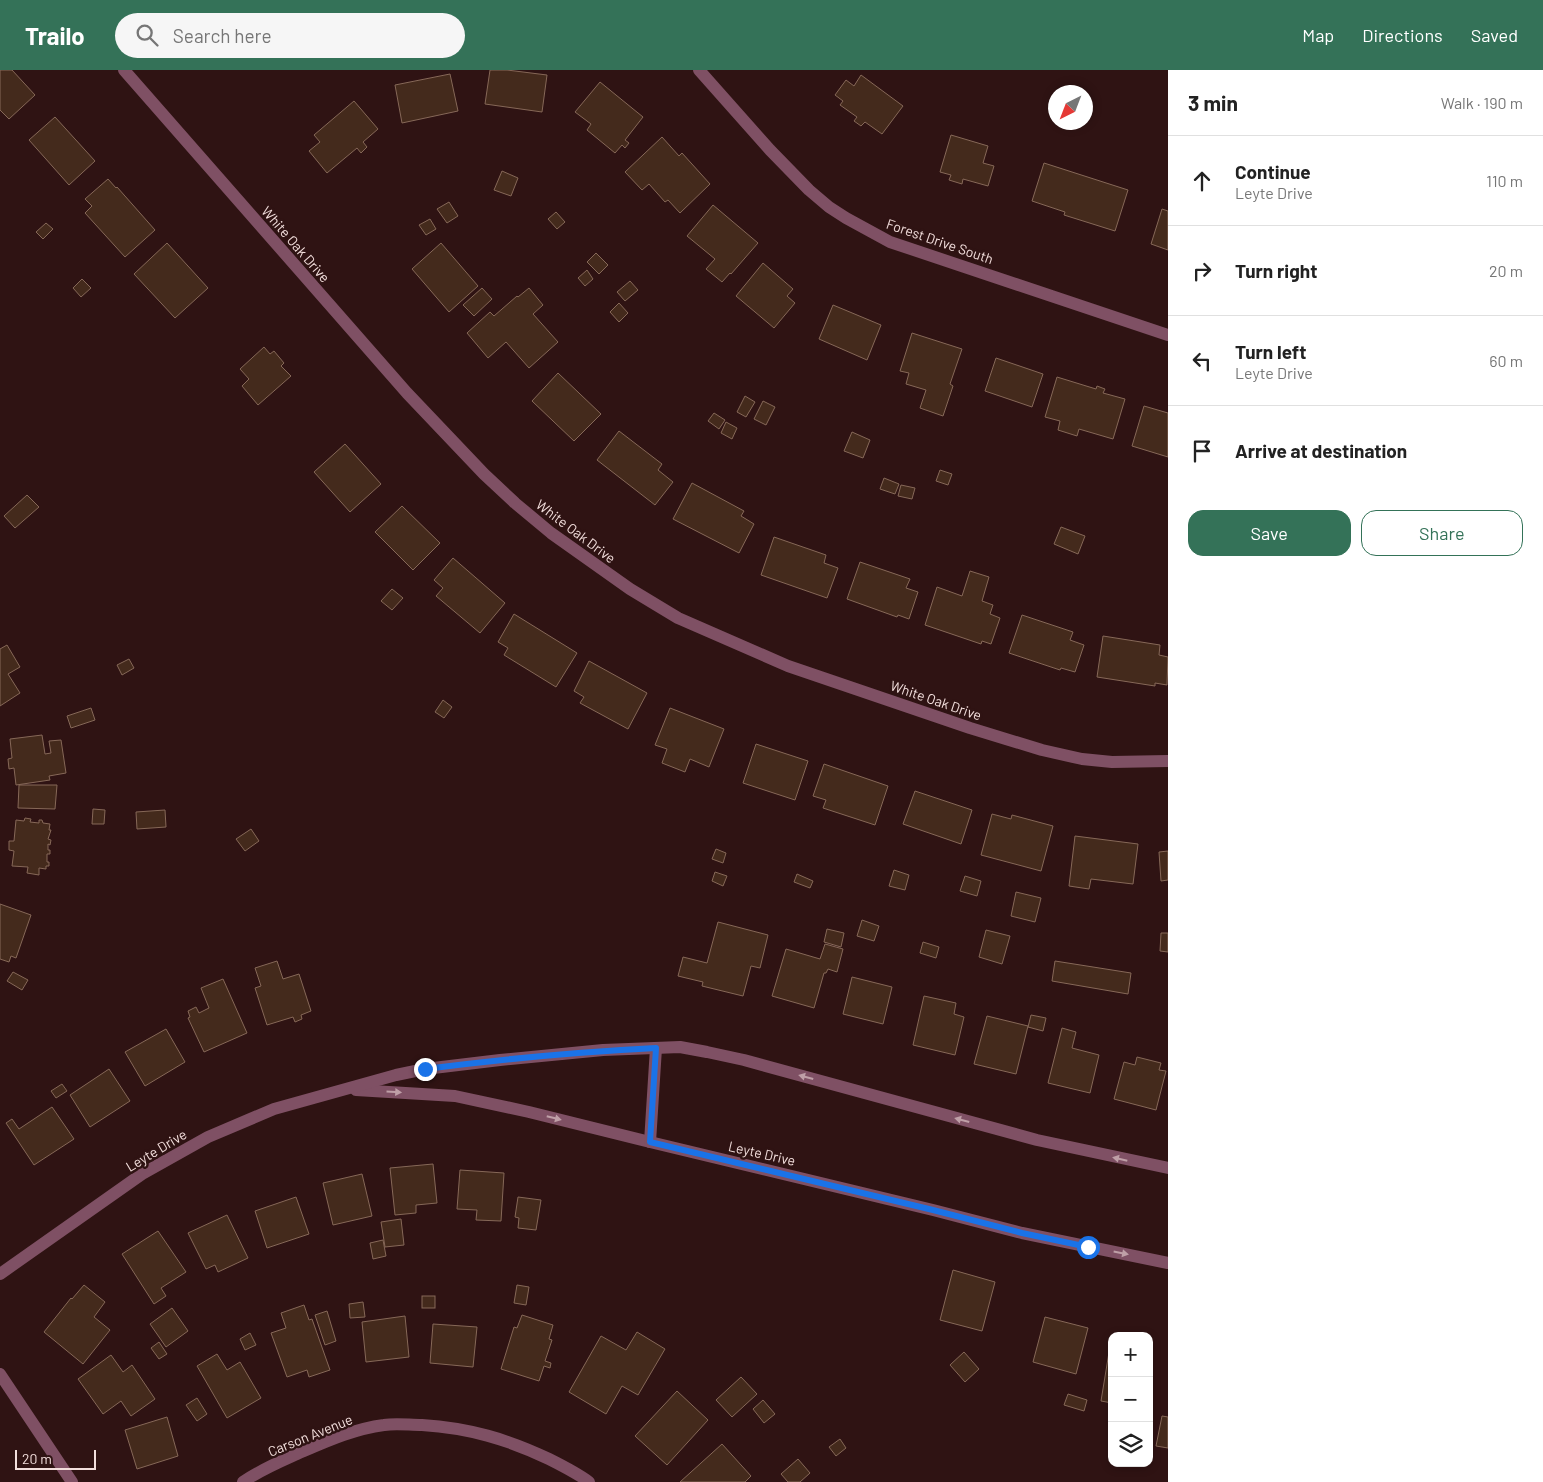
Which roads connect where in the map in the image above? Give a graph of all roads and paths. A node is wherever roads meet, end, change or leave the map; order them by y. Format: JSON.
{"nodes":[{"id":1,"x":124,"y":70,"type":"edge"},
{"id":2,"x":699,"y":70,"type":"edge"},
{"id":3,"x":1168,"y":335,"type":"edge"},
{"id":4,"x":1168,"y":761,"type":"edge"},
{"id":5,"x":656,"y":1048,"type":"junction"},
{"id":6,"x":346,"y":1089,"type":"junction"},
{"id":7,"x":650,"y":1142,"type":"junction"},
{"id":8,"x":1168,"y":1168,"type":"edge"},
{"id":9,"x":1168,"y":1263,"type":"edge"},
{"id":10,"x":0,"y":1274,"type":"edge"},
{"id":11,"x":0,"y":1374,"type":"edge"},
{"id":12,"x":72,"y":1482,"type":"edge"},
{"id":13,"x":243,"y":1482,"type":"edge"},
{"id":14,"x":589,"y":1482,"type":"edge"}],
"edges":[{"from":1,"to":4,"type":"street","name":"White Oak Drive"},
{"from":2,"to":3,"type":"street","name":"Forest Drive South"},
{"from":5,"to":6,"type":"street","name":"Leyte Drive"},
{"from":5,"to":7,"type":"street"},
{"from":8,"to":5,"type":"street","name":"Leyte Drive","one_way":true},
{"from":6,"to":7,"type":"street","name":"Leyte Drive","one_way":true},
{"from":6,"to":10,"type":"street","name":"Leyte Drive"},
{"from":7,"to":9,"type":"street","name":"Leyte Drive","one_way":true},
{"from":11,"to":12,"type":"street"},
{"from":13,"to":14,"type":"street","name":"Carson Avenue"}]}
